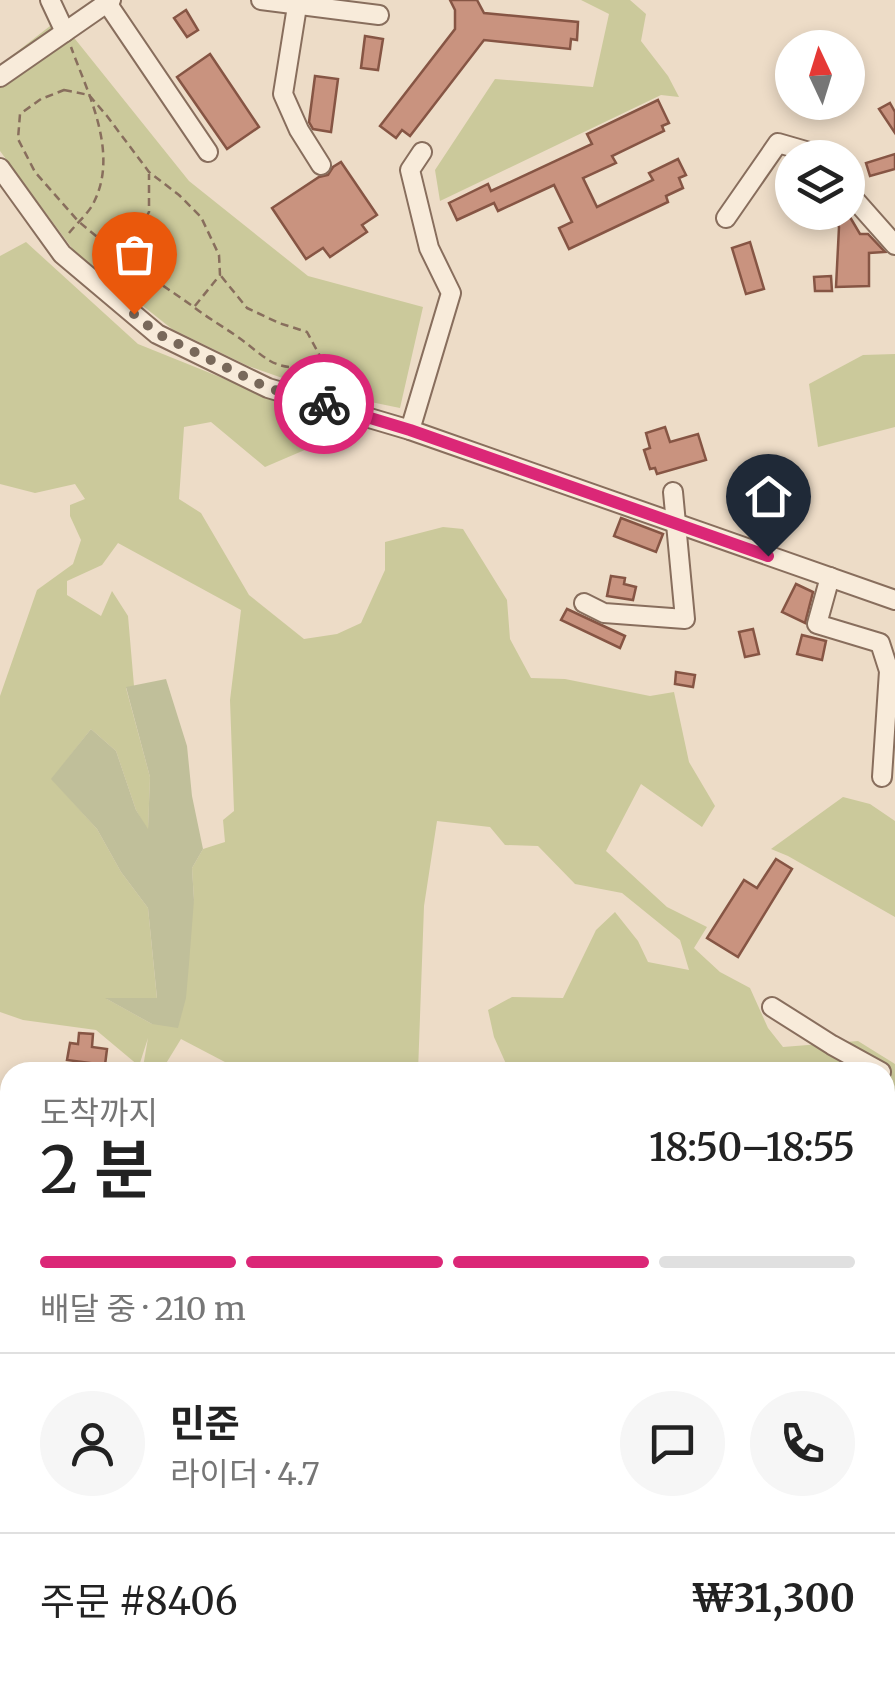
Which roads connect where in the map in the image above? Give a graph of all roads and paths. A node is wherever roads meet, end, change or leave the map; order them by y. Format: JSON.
{"nodes":[{"id":1,"x":50,"y":0,"type":"edge"},
{"id":2,"x":262,"y":0,"type":"edge"},
{"id":3,"x":107,"y":1,"type":"edge"},
{"id":4,"x":298,"y":2,"type":"edge"},
{"id":5,"x":380,"y":15,"type":"dead end"},
{"id":6,"x":65,"y":32,"type":"junction"},
{"id":7,"x":0,"y":76,"type":"edge"},
{"id":8,"x":89,"y":95,"type":"junction"},
{"id":9,"x":775,"y":147,"type":"edge"},
{"id":10,"x":208,"y":152,"type":"dead end"},
{"id":11,"x":422,"y":152,"type":"dead end"},
{"id":12,"x":321,"y":165,"type":"dead end"},
{"id":13,"x":0,"y":168,"type":"edge"},
{"id":14,"x":149,"y":172,"type":"junction"},
{"id":15,"x":865,"y":212,"type":"edge"},
{"id":16,"x":726,"y":218,"type":"dead end"},
{"id":17,"x":78,"y":222,"type":"junction"},
{"id":18,"x":65,"y":237,"type":"dead end"},
{"id":19,"x":103,"y":242,"type":"junction"},
{"id":20,"x":895,"y":246,"type":"edge"},
{"id":21,"x":220,"y":275,"type":"junction"},
{"id":22,"x":194,"y":308,"type":"junction"},
{"id":23,"x":410,"y":430,"type":"junction"},
{"id":24,"x":673,"y":492,"type":"dead end"},
{"id":25,"x":676,"y":523,"type":"junction"},
{"id":26,"x":830,"y":577,"type":"junction"},
{"id":27,"x":895,"y":600,"type":"edge"},
{"id":28,"x":584,"y":603,"type":"dead end"},
{"id":29,"x":882,"y":778,"type":"dead end"},
{"id":30,"x":772,"y":1007,"type":"dead end"},
{"id":31,"x":862,"y":1062,"type":"edge"}],
"edges":[{"from":1,"to":6,"type":"street"},
{"from":2,"to":4,"type":"street"},
{"from":3,"to":6,"type":"street"},
{"from":3,"to":10,"type":"street"},
{"from":4,"to":5,"type":"street"},
{"from":4,"to":12,"type":"street"},
{"from":6,"to":7,"type":"street"},
{"from":6,"to":8,"type":"path"},
{"from":8,"to":14,"type":"path"},
{"from":8,"to":17,"type":"path"},
{"from":8,"to":17,"type":"path"},
{"from":9,"to":16,"type":"street"},
{"from":11,"to":23,"type":"street"},
{"from":13,"to":23,"type":"street"},
{"from":14,"to":19,"type":"path"},
{"from":14,"to":21,"type":"path"},
{"from":15,"to":20,"type":"street"},
{"from":17,"to":18,"type":"path"},
{"from":17,"to":19,"type":"path"},
{"from":19,"to":22,"type":"path"},
{"from":21,"to":22,"type":"path"},
{"from":21,"to":22,"type":"path"},
{"from":23,"to":25,"type":"street"},
{"from":24,"to":25,"type":"street"},
{"from":25,"to":26,"type":"street"},
{"from":25,"to":28,"type":"street"},
{"from":26,"to":27,"type":"street"},
{"from":26,"to":29,"type":"street"},
{"from":30,"to":31,"type":"street"}]}
